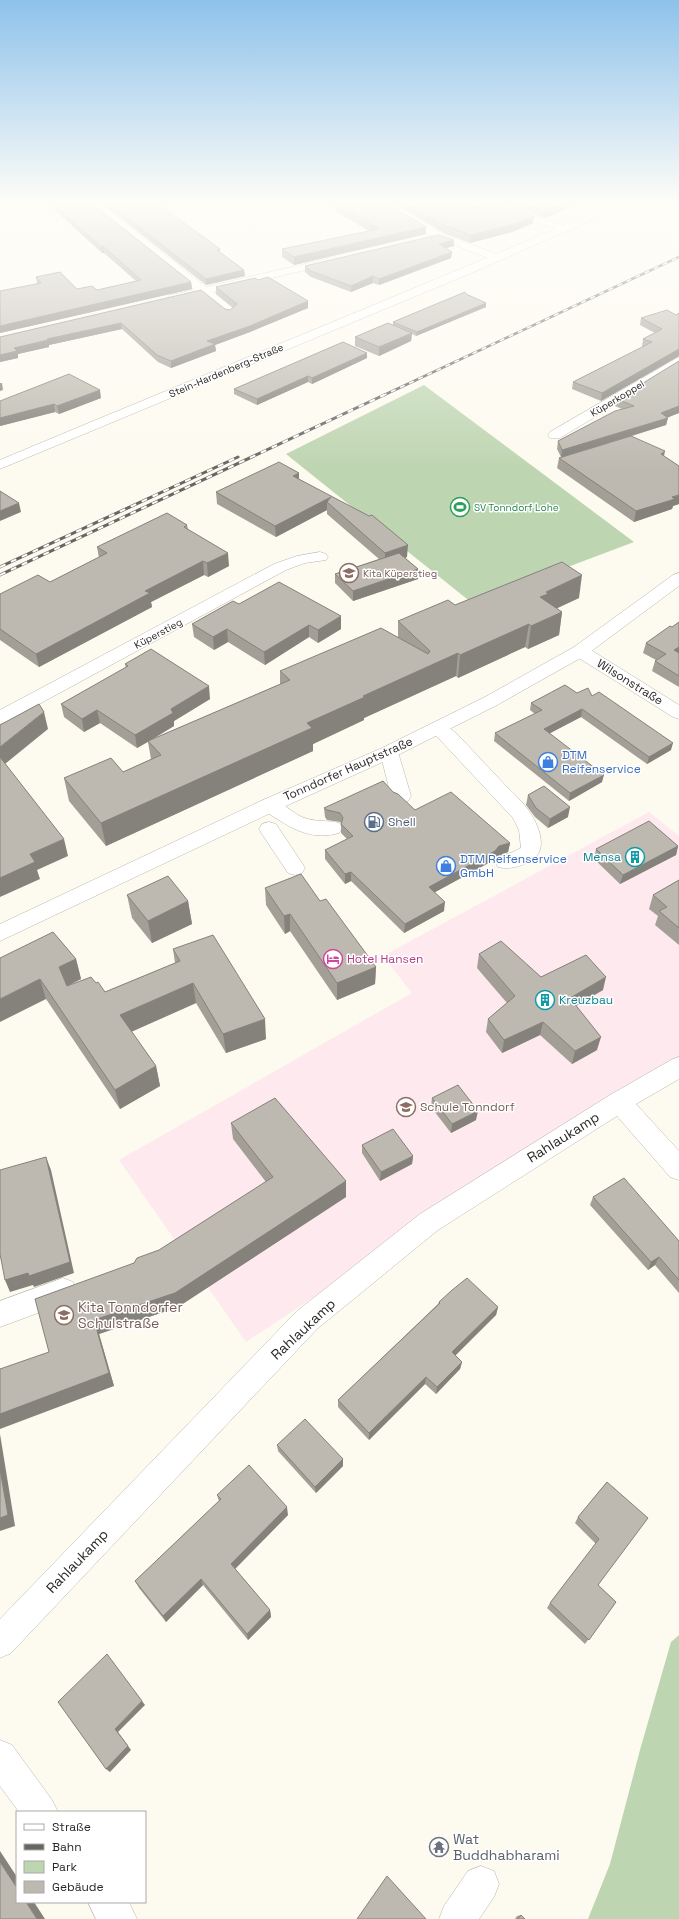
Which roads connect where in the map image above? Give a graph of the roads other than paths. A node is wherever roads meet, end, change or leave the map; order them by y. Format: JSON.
{"nodes":[{"id":1,"x":204,"y":291,"type":"joint"},
{"id":2,"x":418,"y":291,"type":"edge"},
{"id":3,"x":166,"y":300,"type":"edge"},
{"id":4,"x":230,"y":312,"type":"edge"},
{"id":5,"x":679,"y":361,"type":"edge"},
{"id":6,"x":555,"y":434,"type":"dead end"},
{"id":7,"x":0,"y":465,"type":"edge"},
{"id":8,"x":320,"y":557,"type":"dead end"},
{"id":9,"x":679,"y":578,"type":"edge"},
{"id":10,"x":580,"y":651,"type":"junction"},
{"id":11,"x":679,"y":713,"type":"edge"},
{"id":12,"x":0,"y":718,"type":"edge"},
{"id":13,"x":438,"y":728,"type":"junction"},
{"id":14,"x":389,"y":752,"type":"junction"},
{"id":15,"x":401,"y":796,"type":"edge"},
{"id":16,"x":270,"y":805,"type":"junction"},
{"id":17,"x":332,"y":828,"type":"dead end"},
{"id":18,"x":268,"y":829,"type":"dead end"},
{"id":19,"x":505,"y":862,"type":"dead end"},
{"id":20,"x":295,"y":868,"type":"dead end"},
{"id":21,"x":0,"y":933,"type":"edge"},
{"id":22,"x":679,"y":1067,"type":"edge"},
{"id":23,"x":619,"y":1102,"type":"junction"},
{"id":24,"x":679,"y":1169,"type":"edge"},
{"id":25,"x":86,"y":1282,"type":"edge"},
{"id":26,"x":0,"y":1314,"type":"edge"},
{"id":27,"x":0,"y":1642,"type":"edge"},
{"id":28,"x":0,"y":1757,"type":"edge"},
{"id":29,"x":39,"y":1811,"type":"edge"},
{"id":30,"x":482,"y":1884,"type":"dead end"},
{"id":31,"x":107,"y":1903,"type":"edge"},
{"id":32,"x":119,"y":1919,"type":"edge"},
{"id":33,"x":457,"y":1919,"type":"edge"}],
"edges":[{"from":1,"to":3,"type":"street"},
{"from":1,"to":4,"type":"street"},
{"from":2,"to":7,"type":"street","name":"Stein-Hardenberg-Straße"},
{"from":5,"to":6,"type":"street","name":"Küperkoppel"},
{"from":8,"to":12,"type":"street","name":"Küperstieg"},
{"from":9,"to":10,"type":"street","name":"Tonndorfer Hauptstraße"},
{"from":10,"to":11,"type":"street","name":"Wilsonstraße"},
{"from":10,"to":13,"type":"street","name":"Tonndorfer Hauptstraße"},
{"from":13,"to":14,"type":"street","name":"Tonndorfer Hauptstraße"},
{"from":13,"to":19,"type":"street"},
{"from":14,"to":15,"type":"street"},
{"from":14,"to":16,"type":"street","name":"Tonndorfer Hauptstraße"},
{"from":16,"to":17,"type":"street"},
{"from":16,"to":21,"type":"street","name":"Tonndorfer Hauptstraße"},
{"from":18,"to":20,"type":"street"},
{"from":22,"to":23,"type":"street","name":"Rahlaukamp"},
{"from":23,"to":24,"type":"street"},
{"from":23,"to":27,"type":"street","name":"Rahlaukamp"},
{"from":25,"to":26,"type":"street"},
{"from":28,"to":29,"type":"street"},
{"from":30,"to":33,"type":"street"},
{"from":31,"to":32,"type":"street"}]}
